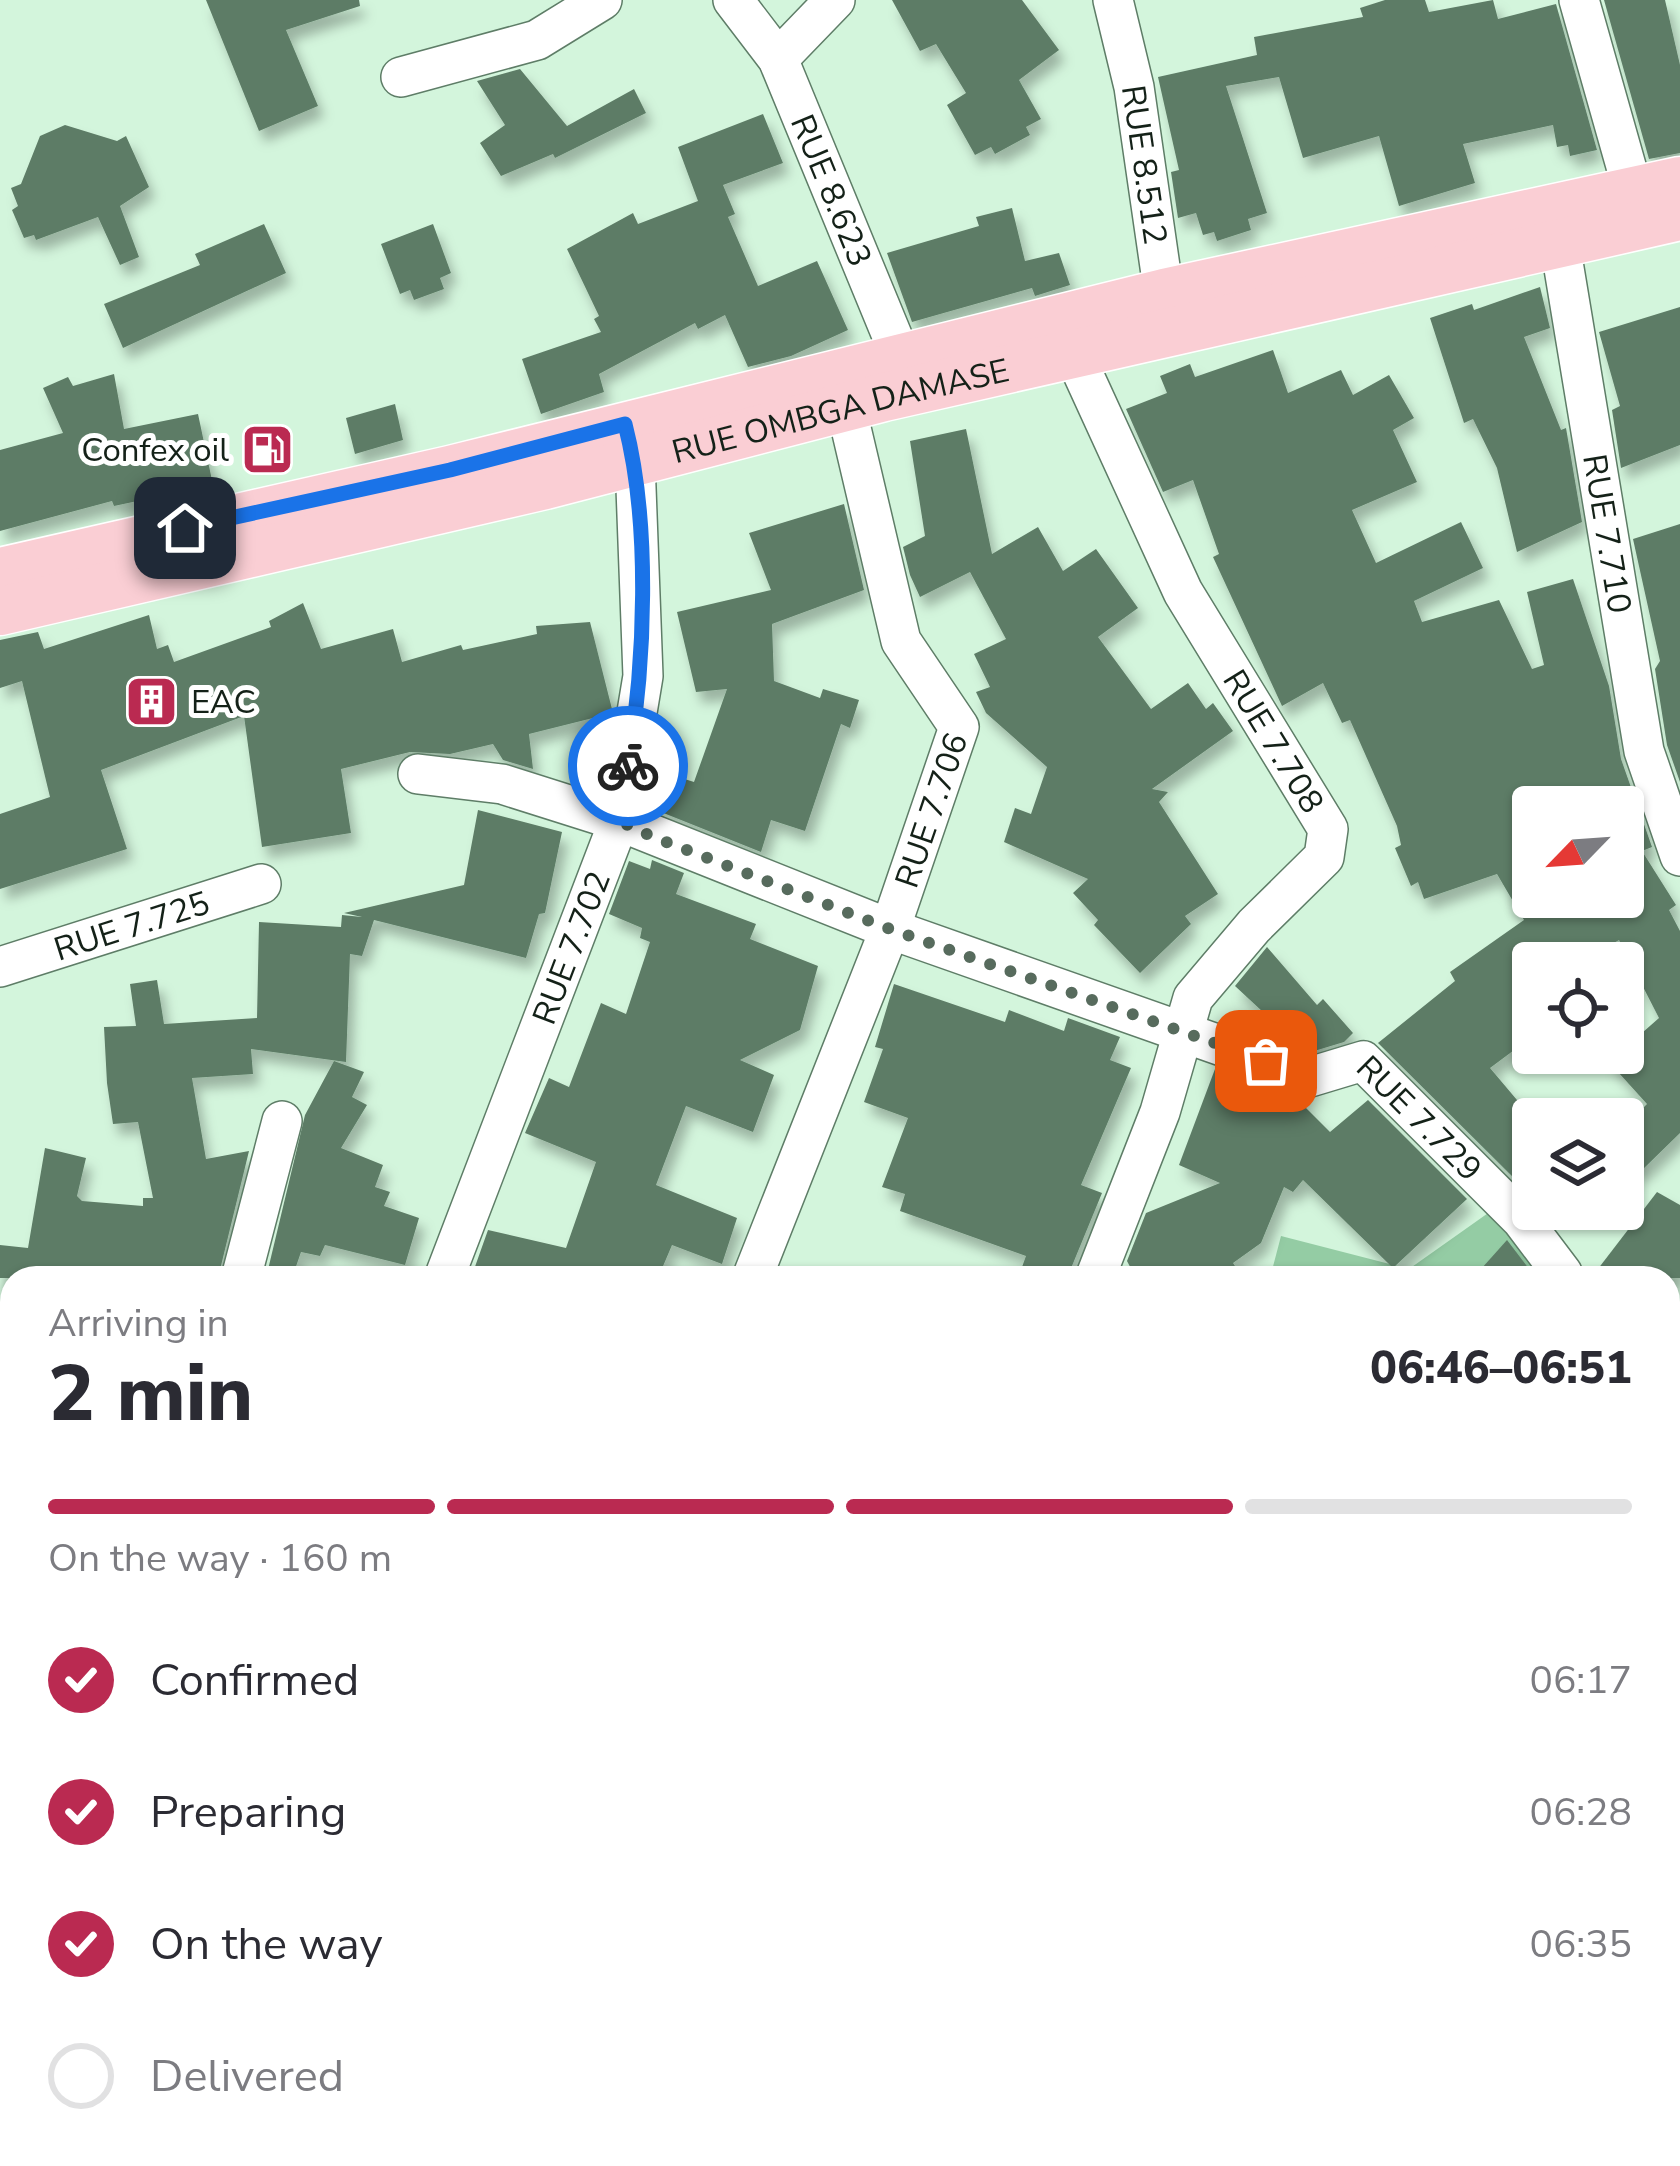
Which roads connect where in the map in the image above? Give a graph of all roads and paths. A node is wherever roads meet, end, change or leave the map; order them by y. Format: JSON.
{"nodes":[{"id":1,"x":602,"y":0,"type":"edge"},
{"id":2,"x":733,"y":0,"type":"edge"},
{"id":3,"x":835,"y":0,"type":"edge"},
{"id":4,"x":1113,"y":0,"type":"edge"},
{"id":5,"x":1579,"y":0,"type":"edge"},
{"id":6,"x":778,"y":59,"type":"junction"},
{"id":7,"x":401,"y":77,"type":"dead end"},
{"id":8,"x":1659,"y":203,"type":"edge"},
{"id":9,"x":1558,"y":227,"type":"junction"},
{"id":10,"x":1167,"y":313,"type":"junction"},
{"id":11,"x":1065,"y":336,"type":"junction"},
{"id":12,"x":898,"y":375,"type":"junction"},
{"id":13,"x":846,"y":407,"type":"junction"},
{"id":14,"x":630,"y":443,"type":"junction"},
{"id":15,"x":0,"y":572,"type":"edge"},
{"id":16,"x":0,"y":611,"type":"edge"},
{"id":17,"x":418,"y":774,"type":"dead end"},
{"id":18,"x":619,"y":821,"type":"junction"},
{"id":19,"x":1675,"y":831,"type":"edge"},
{"id":20,"x":261,"y":884,"type":"dead end"},
{"id":21,"x":890,"y":929,"type":"junction"},
{"id":22,"x":0,"y":967,"type":"edge"},
{"id":23,"x":1180,"y":1029,"type":"junction"},
{"id":24,"x":282,"y":1121,"type":"dead end"},
{"id":25,"x":245,"y":1266,"type":"edge"},
{"id":26,"x":449,"y":1266,"type":"edge"},
{"id":27,"x":757,"y":1266,"type":"edge"},
{"id":28,"x":1100,"y":1266,"type":"edge"},
{"id":29,"x":1557,"y":1266,"type":"edge"}],
"edges":[{"from":1,"to":7,"type":"street"},
{"from":2,"to":6,"type":"street","name":"RUE 8.623"},
{"from":3,"to":6,"type":"street"},
{"from":4,"to":10,"type":"street","name":"RUE 8.512"},
{"from":5,"to":8,"type":"street"},
{"from":6,"to":12,"type":"street","name":"RUE 8.623"},
{"from":8,"to":9,"type":"main road","name":"RUE OMBGA DAMASE"},
{"from":9,"to":10,"type":"main road","name":"RUE OMBGA DAMASE"},
{"from":9,"to":19,"type":"street","name":"RUE 7.710"},
{"from":10,"to":11,"type":"main road","name":"RUE OMBGA DAMASE"},
{"from":11,"to":12,"type":"main road","name":"RUE OMBGA DAMASE"},
{"from":11,"to":23,"type":"street","name":"RUE 7.708"},
{"from":12,"to":13,"type":"main road","name":"RUE OMBGA DAMASE"},
{"from":12,"to":14,"type":"main road","name":"RUE OMBGA DAMASE"},
{"from":13,"to":14,"type":"main road","name":"RUE OMBGA DAMASE"},
{"from":13,"to":21,"type":"street","name":"RUE 7.706"},
{"from":14,"to":15,"type":"main road","name":"RUE OMBGA DAMASE"},
{"from":14,"to":16,"type":"main road","name":"RUE OMBGA DAMASE"},
{"from":14,"to":18,"type":"street","name":"RUE 7.702"},
{"from":17,"to":18,"type":"street","name":"RUE 7.729"},
{"from":18,"to":21,"type":"street","name":"RUE 7.729"},
{"from":18,"to":26,"type":"street","name":"RUE 7.702"},
{"from":20,"to":22,"type":"street","name":"RUE 7.725"},
{"from":21,"to":23,"type":"street","name":"RUE 7.729"},
{"from":21,"to":27,"type":"street","name":"RUE 7.706"},
{"from":23,"to":28,"type":"street","name":"RUE 7.708"},
{"from":23,"to":29,"type":"street","name":"RUE 7.729"},
{"from":24,"to":25,"type":"street"}]}
